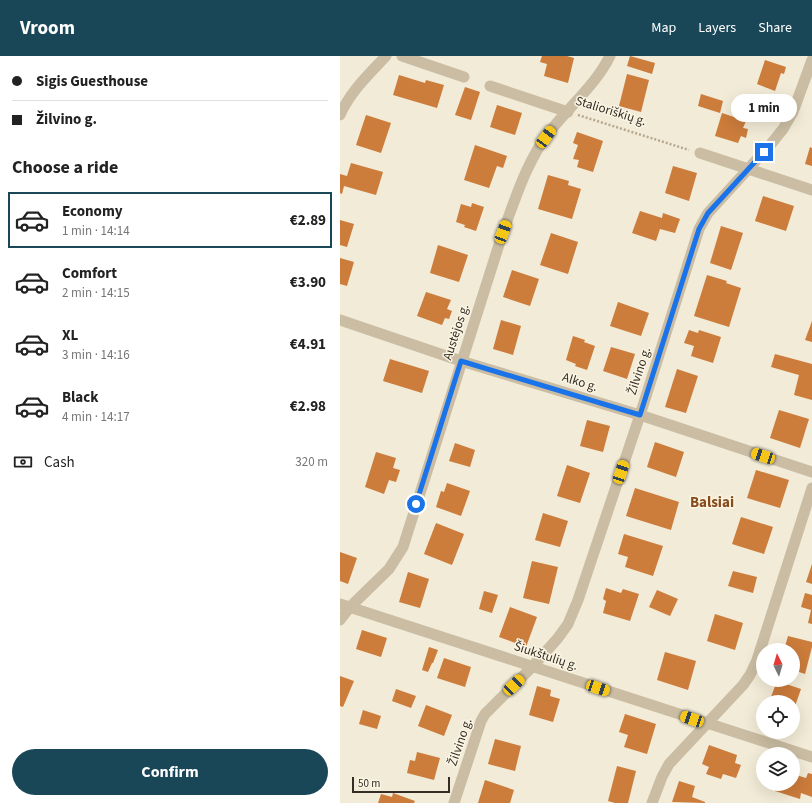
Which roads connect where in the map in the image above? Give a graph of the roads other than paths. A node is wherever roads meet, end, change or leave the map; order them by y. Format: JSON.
{"nodes":[{"id":1,"x":386,"y":56,"type":"edge"},
{"id":2,"x":402,"y":56,"type":"edge"},
{"id":3,"x":610,"y":56,"type":"edge"},
{"id":4,"x":812,"y":60,"type":"edge"},
{"id":5,"x":464,"y":77,"type":"dead end"},
{"id":6,"x":490,"y":86,"type":"dead end"},
{"id":7,"x":568,"y":112,"type":"junction"},
{"id":8,"x":340,"y":115,"type":"edge"},
{"id":9,"x":700,"y":153,"type":"road end"},
{"id":10,"x":748,"y":168,"type":"junction"},
{"id":11,"x":812,"y":190,"type":"edge"},
{"id":12,"x":340,"y":320,"type":"edge"},
{"id":13,"x":461,"y":361,"type":"junction"},
{"id":14,"x":640,"y":415,"type":"junction"},
{"id":15,"x":812,"y":472,"type":"edge"},
{"id":16,"x":812,"y":488,"type":"edge"},
{"id":17,"x":345,"y":606,"type":"edge"},
{"id":18,"x":340,"y":620,"type":"edge"},
{"id":19,"x":533,"y":666,"type":"junction"},
{"id":20,"x":706,"y":724,"type":"junction"},
{"id":21,"x":812,"y":757,"type":"edge"},
{"id":22,"x":454,"y":803,"type":"edge"},
{"id":23,"x":652,"y":803,"type":"edge"}],
"edges":[{"from":1,"to":8,"type":"street"},
{"from":2,"to":5,"type":"street"},
{"from":3,"to":7,"type":"street","name":"Austėjos g."},
{"from":4,"to":10,"type":"street","name":"Žilvino g."},
{"from":6,"to":7,"type":"street","name":"Stalioriškių g."},
{"from":7,"to":13,"type":"street","name":"Austėjos g."},
{"from":9,"to":10,"type":"street"},
{"from":10,"to":11,"type":"street"},
{"from":10,"to":14,"type":"street","name":"Žilvino g."},
{"from":12,"to":13,"type":"street","name":"Alko g."},
{"from":13,"to":14,"type":"street","name":"Alko g."},
{"from":13,"to":17,"type":"street","name":"Austėjos g."},
{"from":14,"to":15,"type":"street","name":"Alko g."},
{"from":14,"to":19,"type":"street","name":"Žilvino g."},
{"from":16,"to":20,"type":"street"},
{"from":17,"to":18,"type":"street","name":"Austėjos g."},
{"from":17,"to":19,"type":"street","name":"Šiukštulių g."},
{"from":19,"to":20,"type":"street","name":"Šiukštulių g."},
{"from":19,"to":22,"type":"street","name":"Žilvino g."},
{"from":20,"to":21,"type":"street","name":"Šiukštulių g."},
{"from":20,"to":23,"type":"street"}]}
